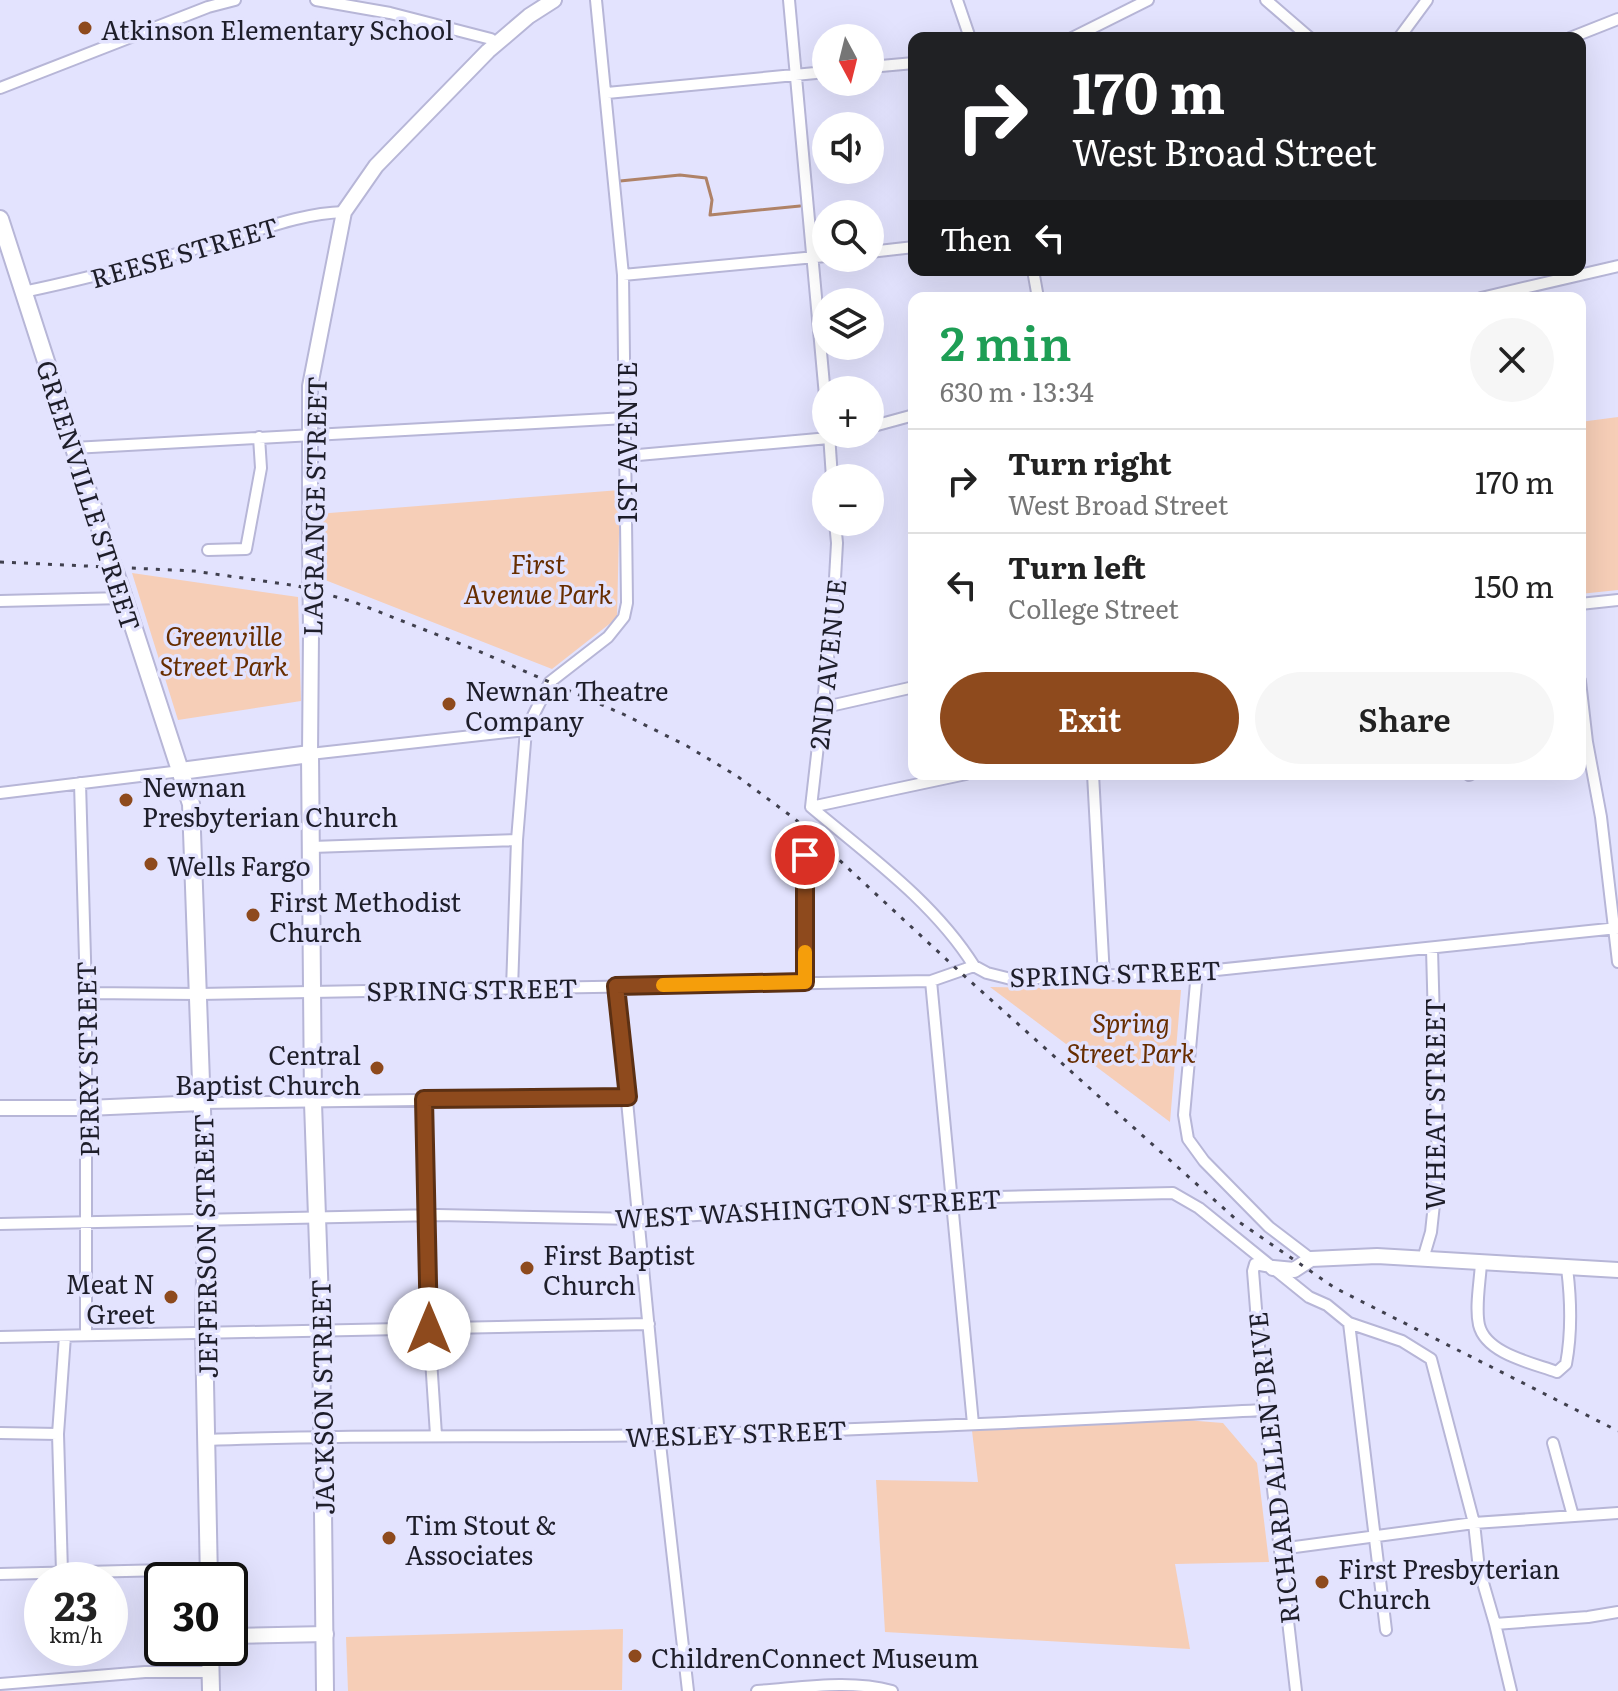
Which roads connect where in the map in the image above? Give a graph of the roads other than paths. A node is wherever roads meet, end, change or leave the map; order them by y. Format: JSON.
{"nodes":[{"id":1,"x":235,"y":0,"type":"edge"},
{"id":2,"x":316,"y":0,"type":"edge"},
{"id":3,"x":388,"y":0,"type":"edge"},
{"id":4,"x":554,"y":0,"type":"edge"},
{"id":5,"x":596,"y":0,"type":"edge"},
{"id":6,"x":789,"y":0,"type":"edge"},
{"id":7,"x":957,"y":0,"type":"edge"},
{"id":8,"x":1148,"y":0,"type":"edge"},
{"id":9,"x":1266,"y":0,"type":"edge"},
{"id":10,"x":1427,"y":0,"type":"edge"},
{"id":11,"x":540,"y":4,"type":"edge"},
{"id":12,"x":390,"y":13,"type":"junction"},
{"id":13,"x":1618,"y":19,"type":"edge"},
{"id":14,"x":968,"y":32,"type":"edge"},
{"id":15,"x":1084,"y":32,"type":"edge"},
{"id":16,"x":1303,"y":32,"type":"edge"},
{"id":17,"x":1403,"y":32,"type":"edge"},
{"id":18,"x":1585,"y":32,"type":"edge"},
{"id":19,"x":496,"y":44,"type":"junction"},
{"id":20,"x":908,"y":64,"type":"edge"},
{"id":21,"x":884,"y":66,"type":"edge"},
{"id":22,"x":812,"y":73,"type":"edge"},
{"id":23,"x":796,"y":75,"type":"junction"},
{"id":24,"x":0,"y":88,"type":"edge"},
{"id":25,"x":607,"y":93,"type":"junction"},
{"id":26,"x":344,"y":212,"type":"junction"},
{"id":27,"x":0,"y":219,"type":"edge"},
{"id":28,"x":908,"y":248,"type":"edge"},
{"id":29,"x":884,"y":250,"type":"edge"},
{"id":30,"x":812,"y":257,"type":"joint"},
{"id":31,"x":1618,"y":266,"type":"edge"},
{"id":32,"x":1586,"y":271,"type":"edge"},
{"id":33,"x":813,"y":272,"type":"edge"},
{"id":34,"x":623,"y":275,"type":"junction"},
{"id":35,"x":1558,"y":276,"type":"edge"},
{"id":36,"x":23,"y":292,"type":"junction"},
{"id":37,"x":1502,"y":292,"type":"edge"},
{"id":38,"x":823,"y":376,"type":"edge"},
{"id":39,"x":908,"y":417,"type":"edge"},
{"id":40,"x":626,"y":418,"type":"junction"},
{"id":41,"x":884,"y":423,"type":"edge"},
{"id":42,"x":309,"y":434,"type":"junction"},
{"id":43,"x":259,"y":437,"type":"junction"},
{"id":44,"x":812,"y":438,"type":"edge"},
{"id":45,"x":73,"y":448,"type":"junction"},
{"id":46,"x":627,"y":456,"type":"junction"},
{"id":47,"x":835,"y":536,"type":"edge"},
{"id":48,"x":208,"y":550,"type":"dead end"},
{"id":49,"x":122,"y":592,"type":"junction"},
{"id":50,"x":1618,"y":600,"type":"edge"},
{"id":51,"x":0,"y":601,"type":"edge"},
{"id":52,"x":1586,"y":603,"type":"edge"},
{"id":53,"x":908,"y":688,"type":"edge"},
{"id":54,"x":821,"y":708,"type":"junction"},
{"id":55,"x":526,"y":730,"type":"junction"},
{"id":56,"x":310,"y":754,"type":"junction"},
{"id":57,"x":1586,"y":754,"type":"edge"},
{"id":58,"x":198,"y":768,"type":"junction"},
{"id":59,"x":181,"y":771,"type":"junction"},
{"id":60,"x":938,"y":780,"type":"edge"},
{"id":61,"x":1093,"y":780,"type":"edge"},
{"id":62,"x":80,"y":783,"type":"junction"},
{"id":63,"x":0,"y":793,"type":"edge"},
{"id":64,"x":191,"y":804,"type":"junction"},
{"id":65,"x":811,"y":807,"type":"junction"},
{"id":66,"x":517,"y":840,"type":"junction"},
{"id":67,"x":312,"y":847,"type":"junction"},
{"id":68,"x":805,"y":855,"type":"dead end"},
{"id":69,"x":1616,"y":928,"type":"edge"},
{"id":70,"x":1432,"y":949,"type":"junction"},
{"id":71,"x":1618,"y":962,"type":"edge"},
{"id":72,"x":974,"y":966,"type":"junction"},
{"id":73,"x":1197,"y":972,"type":"junction"},
{"id":74,"x":1104,"y":977,"type":"junction"},
{"id":75,"x":931,"y":981,"type":"junction"},
{"id":76,"x":805,"y":982,"type":"junction"},
{"id":77,"x":616,"y":986,"type":"junction"},
{"id":78,"x":512,"y":989,"type":"junction"},
{"id":79,"x":313,"y":990,"type":"junction"},
{"id":80,"x":86,"y":993,"type":"junction"},
{"id":81,"x":199,"y":994,"type":"junction"},
{"id":82,"x":628,"y":1097,"type":"junction"},
{"id":83,"x":424,"y":1099,"type":"junction"},
{"id":84,"x":202,"y":1103,"type":"junction"},
{"id":85,"x":313,"y":1103,"type":"junction"},
{"id":86,"x":0,"y":1108,"type":"edge"},
{"id":87,"x":87,"y":1108,"type":"junction"},
{"id":88,"x":953,"y":1198,"type":"junction"},
{"id":89,"x":428,"y":1215,"type":"junction"},
{"id":90,"x":317,"y":1218,"type":"junction"},
{"id":91,"x":637,"y":1219,"type":"junction"},
{"id":92,"x":88,"y":1221,"type":"junction"},
{"id":93,"x":206,"y":1221,"type":"junction"},
{"id":94,"x":0,"y":1224,"type":"edge"},
{"id":95,"x":1311,"y":1259,"type":"junction"},
{"id":96,"x":1423,"y":1259,"type":"junction"},
{"id":97,"x":1481,"y":1263,"type":"junction"},
{"id":98,"x":1273,"y":1268,"type":"junction"},
{"id":99,"x":1567,"y":1268,"type":"junction"},
{"id":100,"x":1618,"y":1270,"type":"edge"},
{"id":101,"x":1349,"y":1323,"type":"junction"},
{"id":102,"x":649,"y":1324,"type":"junction"},
{"id":103,"x":429,"y":1329,"type":"junction"},
{"id":104,"x":321,"y":1330,"type":"junction"},
{"id":105,"x":204,"y":1333,"type":"junction"},
{"id":106,"x":86,"y":1335,"type":"junction"},
{"id":107,"x":65,"y":1336,"type":"junction"},
{"id":108,"x":0,"y":1337,"type":"edge"},
{"id":109,"x":1264,"y":1410,"type":"junction"},
{"id":110,"x":973,"y":1424,"type":"junction"},
{"id":111,"x":0,"y":1433,"type":"edge"},
{"id":112,"x":58,"y":1434,"type":"junction"},
{"id":113,"x":436,"y":1435,"type":"junction"},
{"id":114,"x":659,"y":1435,"type":"junction"},
{"id":115,"x":322,"y":1436,"type":"junction"},
{"id":116,"x":207,"y":1440,"type":"junction"},
{"id":117,"x":1553,"y":1443,"type":"dead end"},
{"id":118,"x":1618,"y":1513,"type":"edge"},
{"id":119,"x":1573,"y":1516,"type":"junction"},
{"id":120,"x":1474,"y":1523,"type":"junction"},
{"id":121,"x":1374,"y":1537,"type":"junction"},
{"id":122,"x":1280,"y":1549,"type":"junction"},
{"id":123,"x":62,"y":1562,"type":"edge"},
{"id":124,"x":209,"y":1562,"type":"edge"},
{"id":125,"x":24,"y":1573,"type":"edge"},
{"id":126,"x":0,"y":1574,"type":"edge"},
{"id":127,"x":1618,"y":1612,"type":"edge"},
{"id":128,"x":1495,"y":1624,"type":"junction"},
{"id":129,"x":1386,"y":1630,"type":"dead end"},
{"id":130,"x":326,"y":1634,"type":"junction"},
{"id":131,"x":248,"y":1636,"type":"edge"},
{"id":132,"x":210,"y":1666,"type":"edge"},
{"id":133,"x":210,"y":1672,"type":"junction"},
{"id":134,"x":0,"y":1684,"type":"edge"},
{"id":135,"x":211,"y":1691,"type":"edge"},
{"id":136,"x":325,"y":1691,"type":"edge"},
{"id":137,"x":688,"y":1691,"type":"edge"},
{"id":138,"x":757,"y":1691,"type":"edge"},
{"id":139,"x":892,"y":1691,"type":"edge"},
{"id":140,"x":1296,"y":1691,"type":"edge"},
{"id":141,"x":1511,"y":1691,"type":"edge"}],
"edges":[{"from":1,"to":24,"type":"street"},
{"from":2,"to":12,"type":"street"},
{"from":3,"to":12,"type":"street"},
{"from":4,"to":11,"type":"street","name":"LAGRANGE STREET"},
{"from":5,"to":25,"type":"street","name":"1ST AVENUE"},
{"from":6,"to":23,"type":"street"},
{"from":7,"to":14,"type":"street"},
{"from":8,"to":15,"type":"street"},
{"from":9,"to":16,"type":"street"},
{"from":10,"to":17,"type":"street"},
{"from":11,"to":19,"type":"street","name":"LAGRANGE STREET"},
{"from":12,"to":19,"type":"street"},
{"from":13,"to":18,"type":"street"},
{"from":19,"to":26,"type":"street","name":"LAGRANGE STREET"},
{"from":20,"to":21,"type":"street"},
{"from":22,"to":23,"type":"street"},
{"from":23,"to":25,"type":"street"},
{"from":23,"to":30,"type":"street"},
{"from":25,"to":34,"type":"street","name":"1ST AVENUE"},
{"from":26,"to":36,"type":"street","name":"REESE STREET"},
{"from":26,"to":42,"type":"street","name":"LAGRANGE STREET"},
{"from":27,"to":36,"type":"main road","name":"GREENVILLE STREET"},
{"from":28,"to":29,"type":"street"},
{"from":30,"to":34,"type":"street"},
{"from":31,"to":32,"type":"street"},
{"from":33,"to":38,"type":"street"},
{"from":34,"to":40,"type":"street","name":"1ST AVENUE"},
{"from":35,"to":37,"type":"street"},
{"from":36,"to":45,"type":"main road","name":"GREENVILLE STREET"},
{"from":39,"to":41,"type":"street"},
{"from":40,"to":42,"type":"street"},
{"from":40,"to":46,"type":"street","name":"1ST AVENUE"},
{"from":42,"to":43,"type":"street"},
{"from":42,"to":56,"type":"street","name":"LAGRANGE STREET","bridge":true},
{"from":43,"to":45,"type":"street"},
{"from":43,"to":48,"type":"street"},
{"from":44,"to":46,"type":"street"},
{"from":45,"to":49,"type":"main road","name":"GREENVILLE STREET","bridge":true},
{"from":46,"to":55,"type":"street","name":"1ST AVENUE"},
{"from":47,"to":54,"type":"street","name":"2ND AVENUE"},
{"from":49,"to":51,"type":"street"},
{"from":49,"to":59,"type":"main road","name":"GREENVILLE STREET"},
{"from":50,"to":52,"type":"street"},
{"from":53,"to":54,"type":"street"},
{"from":54,"to":65,"type":"street","name":"2ND AVENUE"},
{"from":55,"to":56,"type":"street"},
{"from":55,"to":66,"type":"street","name":"1ST AVENUE"},
{"from":56,"to":58,"type":"main road"},
{"from":56,"to":67,"type":"main road","name":"LAGRANGE STREET"},
{"from":57,"to":69,"type":"street"},
{"from":58,"to":59,"type":"main road"},
{"from":58,"to":64,"type":"main road"},
{"from":59,"to":62,"type":"street"},
{"from":59,"to":64,"type":"main road","name":"JEFFERSON STREET"},
{"from":60,"to":65,"type":"street"},
{"from":61,"to":74,"type":"street"},
{"from":62,"to":63,"type":"street"},
{"from":62,"to":80,"type":"street","name":"PERRY STREET"},
{"from":64,"to":81,"type":"main road","name":"JEFFERSON STREET"},
{"from":65,"to":72,"type":"street"},
{"from":66,"to":67,"type":"street"},
{"from":66,"to":78,"type":"street","name":"1ST AVENUE"},
{"from":67,"to":79,"type":"main road","name":"LAGRANGE STREET"},
{"from":68,"to":76,"type":"street"},
{"from":69,"to":70,"type":"street","name":"SPRING STREET"},
{"from":69,"to":71,"type":"street"},
{"from":70,"to":73,"type":"street","name":"SPRING STREET"},
{"from":70,"to":96,"type":"street","name":"WHEAT STREET"},
{"from":72,"to":74,"type":"street","name":"SPRING STREET"},
{"from":72,"to":75,"type":"street","name":"SPRING STREET"},
{"from":73,"to":74,"type":"street","name":"SPRING STREET"},
{"from":73,"to":95,"type":"street"},
{"from":75,"to":76,"type":"street","name":"SPRING STREET"},
{"from":75,"to":88,"type":"street"},
{"from":76,"to":77,"type":"street","name":"SPRING STREET"},
{"from":77,"to":78,"type":"street","name":"SPRING STREET"},
{"from":77,"to":82,"type":"street"},
{"from":78,"to":79,"type":"street","name":"SPRING STREET"},
{"from":79,"to":81,"type":"street","name":"SPRING STREET"},
{"from":79,"to":85,"type":"main road","name":"LAGRANGE STREET"},
{"from":80,"to":81,"type":"street","name":"SPRING STREET"},
{"from":80,"to":87,"type":"street","name":"PERRY STREET"},
{"from":81,"to":84,"type":"main road","name":"JEFFERSON STREET"},
{"from":82,"to":83,"type":"street"},
{"from":82,"to":91,"type":"street"},
{"from":83,"to":85,"type":"street"},
{"from":83,"to":89,"type":"street"},
{"from":84,"to":85,"type":"street"},
{"from":84,"to":87,"type":"street"},
{"from":84,"to":93,"type":"main road","name":"JEFFERSON STREET"},
{"from":85,"to":90,"type":"main road","name":"JACKSON STREET"},
{"from":86,"to":87,"type":"street"},
{"from":87,"to":92,"type":"street","name":"PERRY STREET"},
{"from":88,"to":91,"type":"street","name":"WEST WASHINGTON STREET"},
{"from":88,"to":98,"type":"street","name":"WEST WASHINGTON STREET"},
{"from":88,"to":110,"type":"street"},
{"from":89,"to":90,"type":"street","name":"WEST WASHINGTON STREET"},
{"from":89,"to":91,"type":"street","name":"WEST WASHINGTON STREET"},
{"from":89,"to":103,"type":"street"},
{"from":90,"to":93,"type":"street","name":"WEST WASHINGTON STREET"},
{"from":90,"to":104,"type":"main road","name":"JACKSON STREET"},
{"from":91,"to":102,"type":"street"},
{"from":92,"to":93,"type":"street","name":"WEST WASHINGTON STREET"},
{"from":92,"to":94,"type":"street","name":"WEST WASHINGTON STREET"},
{"from":92,"to":106,"type":"street","name":"PERRY STREET"},
{"from":93,"to":105,"type":"main road","name":"JEFFERSON STREET"},
{"from":95,"to":96,"type":"street"},
{"from":95,"to":98,"type":"street"},
{"from":96,"to":97,"type":"street"},
{"from":97,"to":99,"type":"street"},
{"from":97,"to":99,"type":"street"},
{"from":98,"to":101,"type":"street","name":"WEST WASHINGTON STREET"},
{"from":98,"to":109,"type":"street","name":"RICHARD ALLEN DRIVE"},
{"from":99,"to":100,"type":"street"},
{"from":101,"to":120,"type":"street","name":"WEST WASHINGTON STREET"},
{"from":101,"to":121,"type":"street"},
{"from":102,"to":103,"type":"street"},
{"from":102,"to":114,"type":"street"},
{"from":103,"to":104,"type":"street"},
{"from":103,"to":113,"type":"street"},
{"from":104,"to":105,"type":"street"},
{"from":104,"to":115,"type":"main road","name":"JACKSON STREET"},
{"from":105,"to":106,"type":"street"},
{"from":105,"to":116,"type":"main road","name":"JEFFERSON STREET"},
{"from":106,"to":107,"type":"street"},
{"from":107,"to":108,"type":"street"},
{"from":107,"to":112,"type":"street"},
{"from":109,"to":110,"type":"street","name":"WESLEY STREET"},
{"from":109,"to":122,"type":"street","name":"RICHARD ALLEN DRIVE"},
{"from":110,"to":114,"type":"street","name":"WESLEY STREET"},
{"from":111,"to":112,"type":"street"},
{"from":112,"to":123,"type":"street"},
{"from":113,"to":114,"type":"street","name":"WESLEY STREET"},
{"from":113,"to":115,"type":"street","name":"WESLEY STREET"},
{"from":114,"to":137,"type":"street"},
{"from":115,"to":116,"type":"street","name":"WESLEY STREET"},
{"from":115,"to":130,"type":"main road","name":"JACKSON STREET"},
{"from":116,"to":124,"type":"main road","name":"JEFFERSON STREET"},
{"from":117,"to":119,"type":"street"},
{"from":118,"to":119,"type":"street"},
{"from":119,"to":120,"type":"street"},
{"from":120,"to":121,"type":"street"},
{"from":120,"to":128,"type":"street"},
{"from":121,"to":122,"type":"street"},
{"from":121,"to":129,"type":"street"},
{"from":122,"to":140,"type":"street","name":"RICHARD ALLEN DRIVE"},
{"from":125,"to":126,"type":"street"},
{"from":127,"to":128,"type":"street"},
{"from":128,"to":141,"type":"street"},
{"from":130,"to":131,"type":"street"},
{"from":130,"to":136,"type":"main road","name":"JACKSON STREET"},
{"from":132,"to":133,"type":"main road"},
{"from":133,"to":134,"type":"street"},
{"from":133,"to":135,"type":"main road"},
{"from":138,"to":139,"type":"street"}]}
